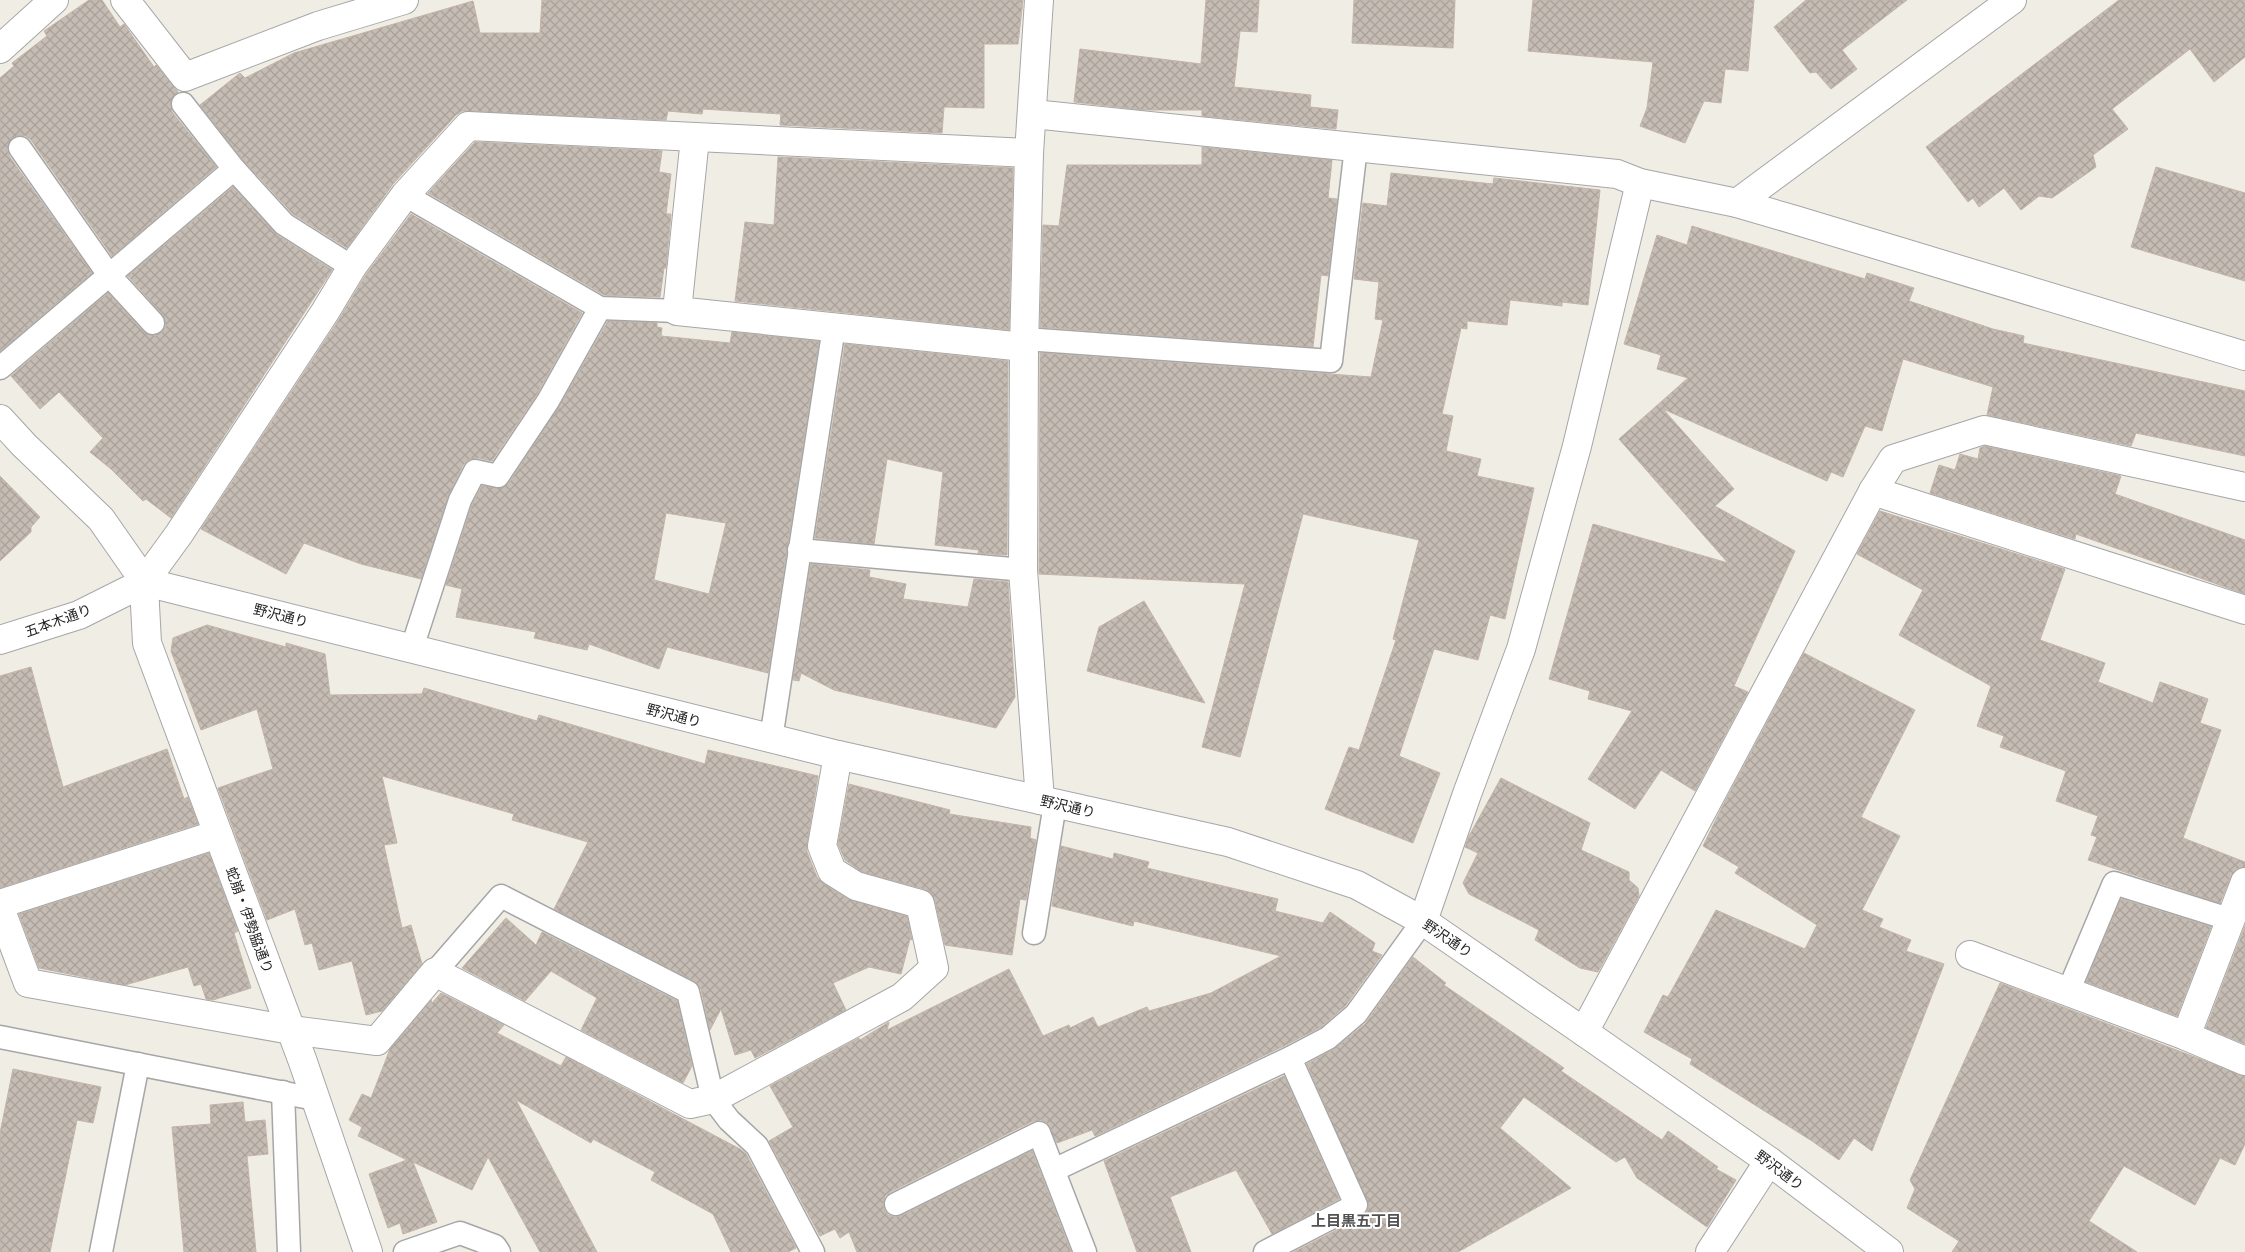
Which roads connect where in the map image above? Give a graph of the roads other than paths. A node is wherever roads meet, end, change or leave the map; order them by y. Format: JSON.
{"nodes":[{"id":1,"x":54,"y":0,"type":"edge"},
{"id":2,"x":125,"y":0,"type":"edge"},
{"id":3,"x":404,"y":0,"type":"edge"},
{"id":4,"x":1039,"y":0,"type":"edge"},
{"id":5,"x":2012,"y":0,"type":"edge"},
{"id":6,"x":0,"y":49,"type":"edge"},
{"id":7,"x":183,"y":104,"type":"dead end"},
{"id":8,"x":1033,"y":114,"type":"junction"},
{"id":9,"x":695,"y":138,"type":"junction"},
{"id":10,"x":1356,"y":147,"type":"junction"},
{"id":11,"x":20,"y":148,"type":"dead end"},
{"id":12,"x":1029,"y":152,"type":"junction"},
{"id":13,"x":234,"y":169,"type":"junction"},
{"id":14,"x":1640,"y":184,"type":"junction"},
{"id":15,"x":405,"y":195,"type":"junction"},
{"id":16,"x":1737,"y":203,"type":"junction"},
{"id":17,"x":352,"y":267,"type":"junction"},
{"id":18,"x":109,"y":275,"type":"junction"},
{"id":19,"x":600,"y":308,"type":"junction"},
{"id":20,"x":676,"y":311,"type":"junction"},
{"id":21,"x":153,"y":323,"type":"dead end"},
{"id":22,"x":834,"y":327,"type":"junction"},
{"id":23,"x":1024,"y":343,"type":"junction"},
{"id":24,"x":2245,"y":356,"type":"edge"},
{"id":25,"x":0,"y":368,"type":"edge"},
{"id":26,"x":0,"y":419,"type":"edge"},
{"id":27,"x":2245,"y":487,"type":"edge"},
{"id":28,"x":1873,"y":492,"type":"junction"},
{"id":29,"x":799,"y":550,"type":"junction"},
{"id":30,"x":1023,"y":570,"type":"junction"},
{"id":31,"x":145,"y":582,"type":"junction"},
{"id":32,"x":2245,"y":610,"type":"edge"},
{"id":33,"x":0,"y":640,"type":"edge"},
{"id":34,"x":412,"y":648,"type":"junction"},
{"id":35,"x":771,"y":739,"type":"junction"},
{"id":36,"x":838,"y":756,"type":"junction"},
{"id":37,"x":1048,"y":802,"type":"junction"},
{"id":38,"x":218,"y":834,"type":"junction"},
{"id":39,"x":2245,"y":882,"type":"edge"},
{"id":40,"x":0,"y":906,"type":"edge"},
{"id":41,"x":2232,"y":920,"type":"junction"},
{"id":42,"x":1423,"y":921,"type":"junction"},
{"id":43,"x":1034,"y":933,"type":"dead end"},
{"id":44,"x":1970,"y":955,"type":"dead end"},
{"id":45,"x":435,"y":972,"type":"junction"},
{"id":46,"x":2068,"y":992,"type":"junction"},
{"id":47,"x":291,"y":1030,"type":"junction"},
{"id":48,"x":1584,"y":1032,"type":"junction"},
{"id":49,"x":2186,"y":1036,"type":"junction"},
{"id":50,"x":0,"y":1037,"type":"edge"},
{"id":51,"x":1290,"y":1058,"type":"junction"},
{"id":52,"x":2245,"y":1061,"type":"edge"},
{"id":53,"x":138,"y":1064,"type":"junction"},
{"id":54,"x":283,"y":1092,"type":"junction"},
{"id":55,"x":315,"y":1098,"type":"junction"},
{"id":56,"x":712,"y":1099,"type":"junction"},
{"id":57,"x":1769,"y":1161,"type":"junction"},
{"id":58,"x":1054,"y":1170,"type":"junction"},
{"id":59,"x":896,"y":1204,"type":"dead end"},
{"id":60,"x":101,"y":1252,"type":"edge"},
{"id":61,"x":289,"y":1252,"type":"edge"},
{"id":62,"x":368,"y":1252,"type":"edge"},
{"id":63,"x":405,"y":1252,"type":"edge"},
{"id":64,"x":499,"y":1252,"type":"edge"},
{"id":65,"x":813,"y":1252,"type":"edge"},
{"id":66,"x":1085,"y":1252,"type":"edge"},
{"id":67,"x":1265,"y":1252,"type":"edge"},
{"id":68,"x":1710,"y":1252,"type":"edge"},
{"id":69,"x":1889,"y":1252,"type":"edge"}],
"edges":[{"from":1,"to":6,"type":"street"},
{"from":2,"to":3,"type":"street"},
{"from":4,"to":8,"type":"street"},
{"from":5,"to":16,"type":"street"},
{"from":7,"to":13,"type":"lane"},
{"from":8,"to":10,"type":"street"},
{"from":8,"to":12,"type":"street"},
{"from":9,"to":12,"type":"street"},
{"from":9,"to":15,"type":"street"},
{"from":9,"to":20,"type":"street"},
{"from":10,"to":14,"type":"street"},
{"from":10,"to":23,"type":"lane"},
{"from":11,"to":18,"type":"lane"},
{"from":12,"to":23,"type":"street"},
{"from":13,"to":17,"type":"lane"},
{"from":13,"to":18,"type":"lane"},
{"from":14,"to":16,"type":"street"},
{"from":14,"to":42,"type":"street"},
{"from":15,"to":17,"type":"street"},
{"from":15,"to":19,"type":"lane"},
{"from":16,"to":24,"type":"street"},
{"from":17,"to":31,"type":"street"},
{"from":18,"to":21,"type":"lane"},
{"from":18,"to":25,"type":"lane"},
{"from":19,"to":20,"type":"lane"},
{"from":19,"to":34,"type":"lane"},
{"from":20,"to":22,"type":"street"},
{"from":22,"to":23,"type":"street"},
{"from":22,"to":29,"type":"lane"},
{"from":23,"to":30,"type":"street"},
{"from":26,"to":31,"type":"street"},
{"from":27,"to":28,"type":"street"},
{"from":28,"to":32,"type":"street"},
{"from":28,"to":48,"type":"street"},
{"from":29,"to":30,"type":"lane"},
{"from":29,"to":35,"type":"lane"},
{"from":30,"to":37,"type":"street"},
{"from":31,"to":33,"type":"street","name":"五本木通り"},
{"from":31,"to":34,"type":"street","name":"野沢通り"},
{"from":31,"to":38,"type":"street","name":"蛇崩・伊勢脇通り"},
{"from":34,"to":35,"type":"street","name":"野沢通り"},
{"from":35,"to":36,"type":"street","name":"野沢通り"},
{"from":36,"to":37,"type":"street","name":"野沢通り"},
{"from":36,"to":56,"type":"street"},
{"from":37,"to":42,"type":"street","name":"野沢通り"},
{"from":37,"to":43,"type":"lane"},
{"from":38,"to":40,"type":"street"},
{"from":38,"to":47,"type":"street","name":"蛇崩・伊勢脇通り"},
{"from":39,"to":41,"type":"street"},
{"from":40,"to":47,"type":"street"},
{"from":41,"to":46,"type":"lane"},
{"from":41,"to":49,"type":"street"},
{"from":42,"to":48,"type":"street","name":"野沢通り"},
{"from":42,"to":51,"type":"lane"},
{"from":44,"to":46,"type":"street"},
{"from":45,"to":47,"type":"street"},
{"from":45,"to":56,"type":"street"},
{"from":45,"to":56,"type":"lane"},
{"from":46,"to":49,"type":"street"},
{"from":47,"to":55,"type":"street","name":"蛇崩・伊勢脇通り"},
{"from":48,"to":57,"type":"street","name":"野沢通り"},
{"from":49,"to":52,"type":"street"},
{"from":50,"to":53,"type":"lane"},
{"from":51,"to":58,"type":"lane"},
{"from":51,"to":67,"type":"lane"},
{"from":53,"to":54,"type":"lane"},
{"from":53,"to":60,"type":"lane"},
{"from":54,"to":55,"type":"lane"},
{"from":54,"to":61,"type":"lane"},
{"from":55,"to":62,"type":"street","name":"蛇崩・伊勢脇通り"},
{"from":56,"to":65,"type":"lane"},
{"from":57,"to":68,"type":"street"},
{"from":57,"to":69,"type":"street","name":"野沢通り"},
{"from":58,"to":59,"type":"lane"},
{"from":58,"to":66,"type":"lane"},
{"from":63,"to":64,"type":"lane"}]}
